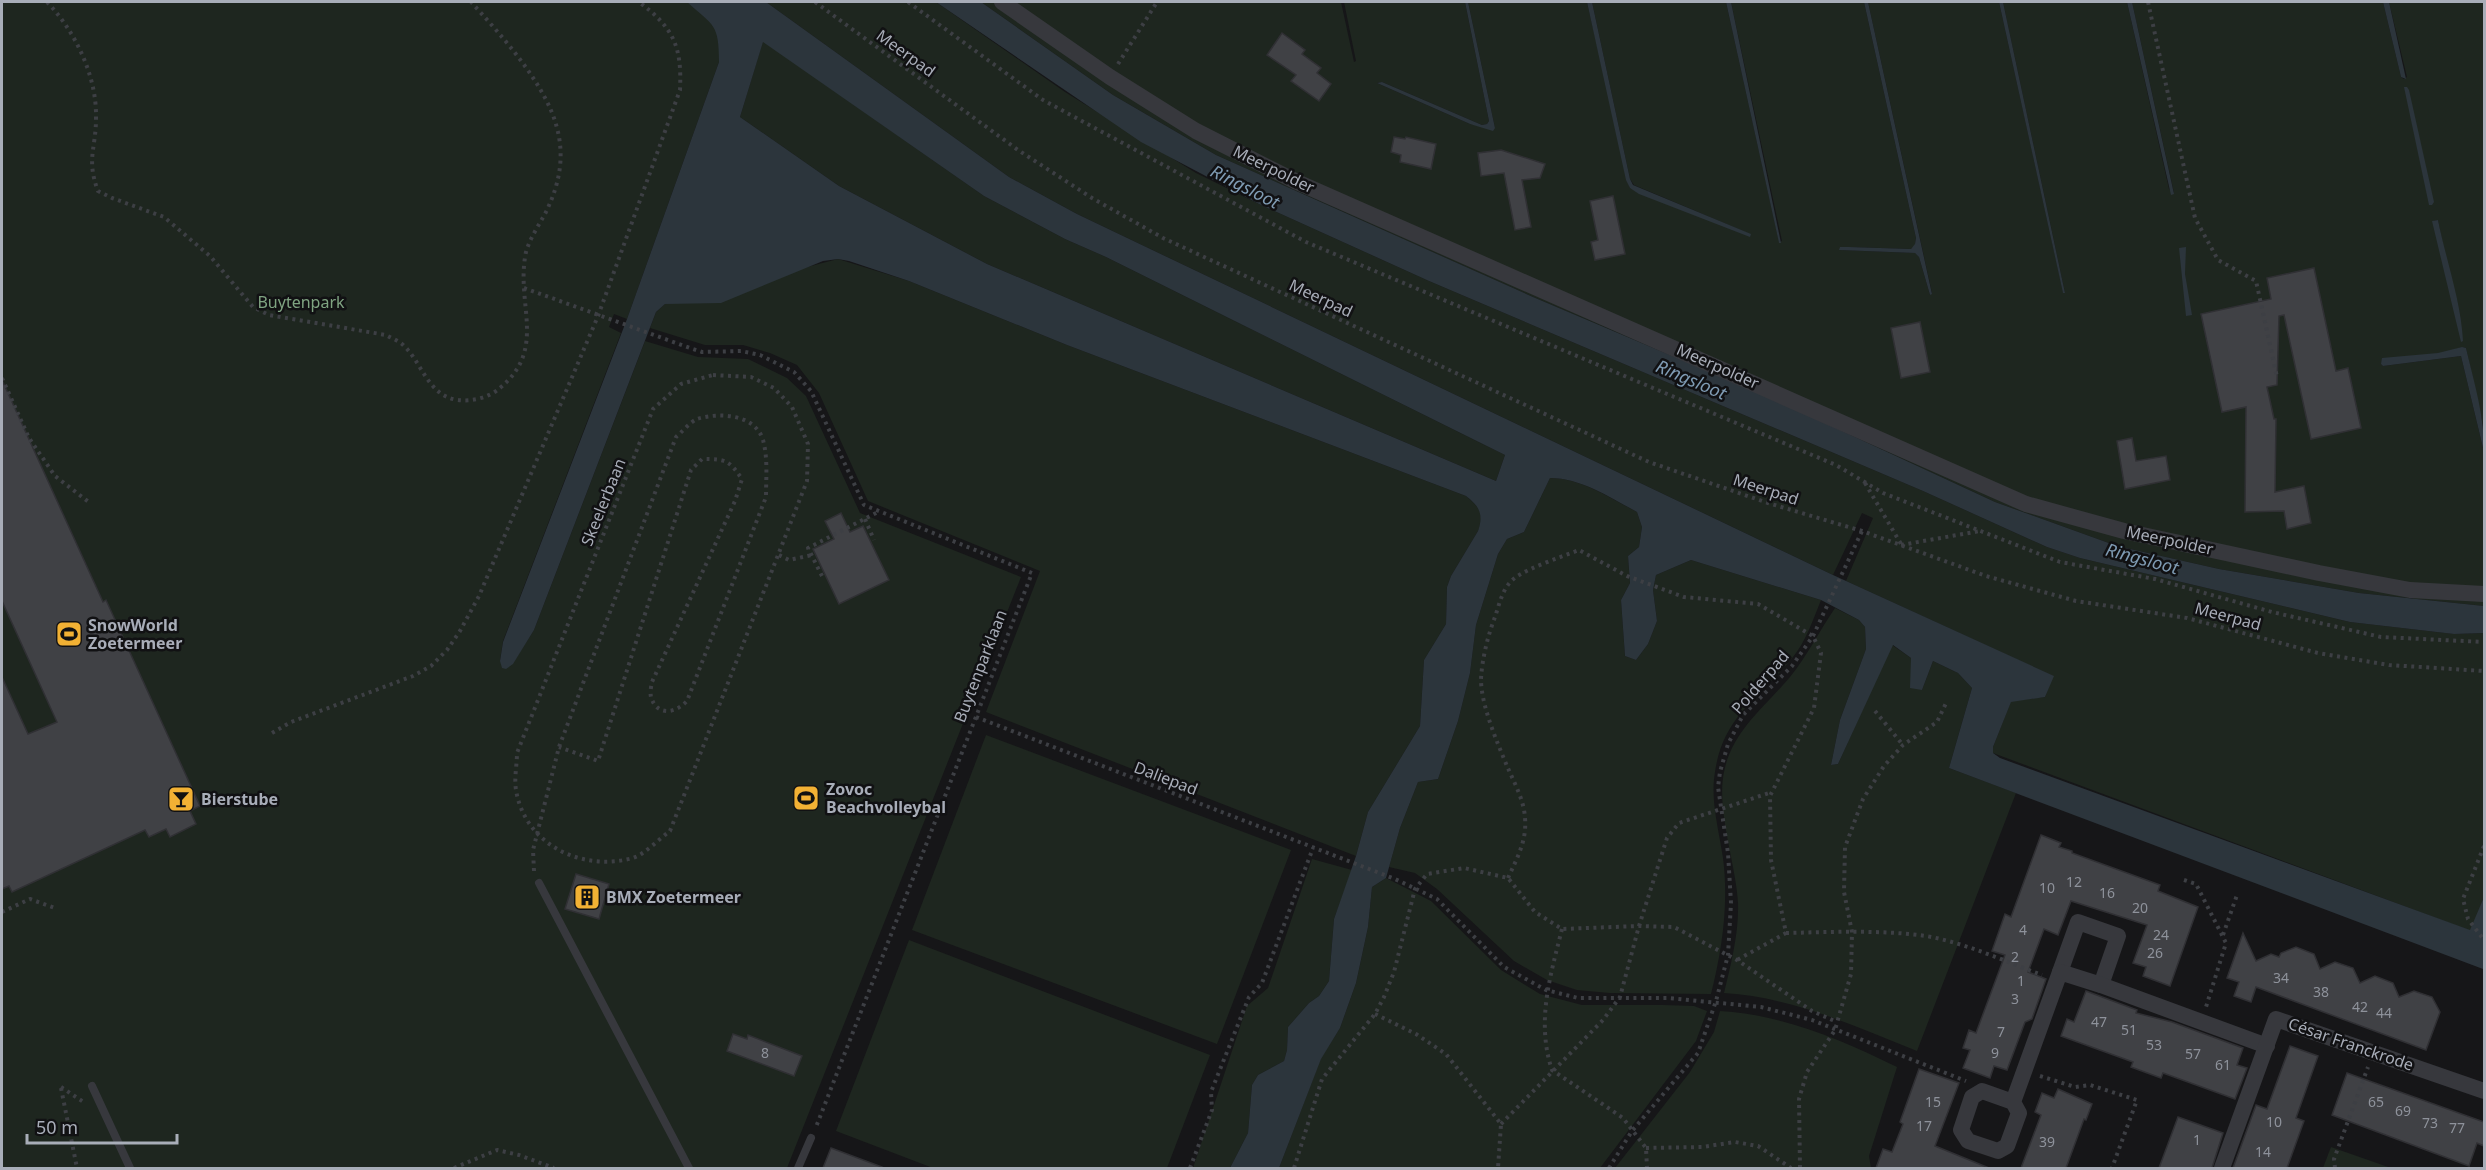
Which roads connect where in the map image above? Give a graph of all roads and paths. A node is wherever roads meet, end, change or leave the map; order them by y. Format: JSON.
{"nodes":[{"id":1,"x":46,"y":2,"type":"edge"},
{"id":2,"x":471,"y":2,"type":"edge"},
{"id":3,"x":639,"y":2,"type":"edge"},
{"id":4,"x":815,"y":2,"type":"edge"},
{"id":5,"x":908,"y":2,"type":"edge"},
{"id":6,"x":1002,"y":2,"type":"edge"},
{"id":7,"x":1157,"y":2,"type":"edge"},
{"id":8,"x":2148,"y":2,"type":"edge"},
{"id":9,"x":1110,"y":77,"type":"junction"},
{"id":10,"x":524,"y":288,"type":"junction"},
{"id":11,"x":598,"y":315,"type":"junction"},
{"id":12,"x":2277,"y":377,"type":"dead end"},
{"id":13,"x":2,"y":378,"type":"edge"},
{"id":14,"x":1863,"y":479,"type":"junction"},
{"id":15,"x":90,"y":503,"type":"dead end"},
{"id":16,"x":879,"y":512,"type":"junction"},
{"id":17,"x":865,"y":519,"type":"junction"},
{"id":18,"x":1862,"y":531,"type":"junction"},
{"id":19,"x":1980,"y":531,"type":"junction"},
{"id":20,"x":874,"y":540,"type":"dead end"},
{"id":21,"x":1901,"y":545,"type":"junction"},
{"id":22,"x":779,"y":555,"type":"junction"},
{"id":23,"x":812,"y":555,"type":"junction"},
{"id":24,"x":822,"y":576,"type":"dead end"},
{"id":25,"x":2484,"y":594,"type":"edge"},
{"id":26,"x":1813,"y":636,"type":"junction"},
{"id":27,"x":2484,"y":642,"type":"edge"},
{"id":28,"x":2484,"y":671,"type":"edge"},
{"id":29,"x":1947,"y":702,"type":"dead end"},
{"id":30,"x":1875,"y":711,"type":"dead end"},
{"id":31,"x":976,"y":717,"type":"junction"},
{"id":32,"x":272,"y":733,"type":"dead end"},
{"id":33,"x":1903,"y":746,"type":"junction"},
{"id":34,"x":559,"y":747,"type":"junction"},
{"id":35,"x":1772,"y":792,"type":"junction"},
{"id":36,"x":1720,"y":809,"type":"junction"},
{"id":37,"x":538,"y":835,"type":"junction"},
{"id":38,"x":2484,"y":846,"type":"edge"},
{"id":39,"x":1312,"y":848,"type":"junction"},
{"id":40,"x":1508,"y":878,"type":"junction"},
{"id":41,"x":2184,"y":880,"type":"dead end"},
{"id":42,"x":539,"y":883,"type":"joint"},
{"id":43,"x":1415,"y":889,"type":"junction"},
{"id":44,"x":2237,"y":895,"type":"dead end"},
{"id":45,"x":55,"y":908,"type":"dead end"},
{"id":46,"x":2,"y":912,"type":"edge"},
{"id":47,"x":1639,"y":926,"type":"junction"},
{"id":48,"x":1562,"y":929,"type":"junction"},
{"id":49,"x":1852,"y":932,"type":"junction"},
{"id":50,"x":1786,"y":933,"type":"junction"},
{"id":51,"x":2223,"y":936,"type":"junction"},
{"id":52,"x":2484,"y":940,"type":"edge"},
{"id":53,"x":1728,"y":955,"type":"junction"},
{"id":54,"x":1737,"y":960,"type":"junction"},
{"id":55,"x":2058,"y":976,"type":"junction"},
{"id":56,"x":2101,"y":985,"type":"junction"},
{"id":57,"x":1546,"y":990,"type":"junction"},
{"id":58,"x":1620,"y":997,"type":"junction"},
{"id":59,"x":1716,"y":1001,"type":"junction"},
{"id":60,"x":1375,"y":1014,"type":"junction"},
{"id":61,"x":1837,"y":1022,"type":"junction"},
{"id":62,"x":2201,"y":1022,"type":"junction"},
{"id":63,"x":1835,"y":1030,"type":"junction"},
{"id":64,"x":2267,"y":1046,"type":"junction"},
{"id":65,"x":2373,"y":1052,"type":"junction"},
{"id":66,"x":1552,"y":1070,"type":"junction"},
{"id":67,"x":2025,"y":1071,"type":"junction"},
{"id":68,"x":92,"y":1086,"type":"dead end"},
{"id":69,"x":60,"y":1087,"type":"dead end"},
{"id":70,"x":1982,"y":1091,"type":"junction"},
{"id":71,"x":2484,"y":1091,"type":"edge"},
{"id":72,"x":2013,"y":1102,"type":"junction"},
{"id":73,"x":1501,"y":1124,"type":"junction"},
{"id":74,"x":1632,"y":1131,"type":"junction"},
{"id":75,"x":811,"y":1138,"type":"joint"},
{"id":76,"x":1646,"y":1148,"type":"junction"},
{"id":77,"x":77,"y":1168,"type":"edge"},
{"id":78,"x":130,"y":1168,"type":"edge"},
{"id":79,"x":454,"y":1168,"type":"edge"},
{"id":80,"x":554,"y":1168,"type":"edge"},
{"id":81,"x":689,"y":1168,"type":"edge"},
{"id":82,"x":798,"y":1168,"type":"edge"},
{"id":83,"x":1190,"y":1168,"type":"edge"},
{"id":84,"x":1294,"y":1168,"type":"edge"},
{"id":85,"x":1498,"y":1168,"type":"edge"},
{"id":86,"x":1609,"y":1168,"type":"edge"},
{"id":87,"x":1647,"y":1168,"type":"edge"},
{"id":88,"x":1791,"y":1168,"type":"edge"},
{"id":89,"x":1800,"y":1168,"type":"edge"},
{"id":90,"x":2112,"y":1168,"type":"edge"},
{"id":91,"x":2222,"y":1168,"type":"edge"},
{"id":92,"x":2335,"y":1168,"type":"edge"}],
"edges":[{"from":1,"to":10,"type":"path"},
{"from":2,"to":10,"type":"path"},
{"from":3,"to":11,"type":"path"},
{"from":4,"to":18,"type":"path","name":"Meerpad"},
{"from":5,"to":14,"type":"path"},
{"from":6,"to":9,"type":"street","name":"Meerpolder"},
{"from":7,"to":9,"type":"path"},
{"from":8,"to":12,"type":"path"},
{"from":9,"to":25,"type":"street","name":"Meerpolder"},
{"from":10,"to":11,"type":"path","name":"Buytenparklaan"},
{"from":11,"to":16,"type":"path","name":"Buytenparklaan"},
{"from":11,"to":32,"type":"path"},
{"from":13,"to":15,"type":"path"},
{"from":14,"to":19,"type":"path"},
{"from":14,"to":21,"type":"path"},
{"from":16,"to":17,"type":"path"},
{"from":16,"to":31,"type":"path","name":"Buytenparklaan"},
{"from":17,"to":20,"type":"path"},
{"from":17,"to":23,"type":"path"},
{"from":18,"to":21,"type":"path","name":"Meerpad"},
{"from":18,"to":26,"type":"path","name":"Polderpad"},
{"from":19,"to":21,"type":"path"},
{"from":19,"to":27,"type":"path"},
{"from":21,"to":28,"type":"path","name":"Meerpad"},
{"from":22,"to":23,"type":"path"},
{"from":22,"to":37,"type":"path"},
{"from":22,"to":37,"type":"path","name":"Skeelerbaan"},
{"from":23,"to":24,"type":"path"},
{"from":26,"to":35,"type":"path"},
{"from":26,"to":36,"type":"path","name":"Polderpad"},
{"from":26,"to":40,"type":"path"},
{"from":29,"to":33,"type":"path"},
{"from":30,"to":33,"type":"path"},
{"from":31,"to":39,"type":"path","name":"Daliepad"},
{"from":31,"to":75,"type":"path","name":"Buytenparklaan"},
{"from":33,"to":49,"type":"path"},
{"from":34,"to":34,"type":"path"},
{"from":34,"to":37,"type":"path"},
{"from":35,"to":36,"type":"path"},
{"from":35,"to":50,"type":"path"},
{"from":36,"to":47,"type":"path"},
{"from":36,"to":53,"type":"path","name":"Polderpad"},
{"from":37,"to":42,"type":"path"},
{"from":38,"to":52,"type":"path"},
{"from":39,"to":43,"type":"path","name":"Daliepad"},
{"from":39,"to":83,"type":"path"},
{"from":40,"to":43,"type":"path"},
{"from":40,"to":48,"type":"path"},
{"from":41,"to":51,"type":"path"},
{"from":42,"to":81,"type":"lane"},
{"from":43,"to":57,"type":"path","name":"Daliepad"},
{"from":43,"to":60,"type":"path"},
{"from":44,"to":51,"type":"path"},
{"from":45,"to":46,"type":"path"},
{"from":47,"to":48,"type":"path"},
{"from":47,"to":53,"type":"path"},
{"from":47,"to":58,"type":"path"},
{"from":48,"to":57,"type":"path"},
{"from":49,"to":50,"type":"path"},
{"from":49,"to":55,"type":"path"},
{"from":49,"to":61,"type":"path"},
{"from":50,"to":54,"type":"path"},
{"from":51,"to":62,"type":"path"},
{"from":53,"to":54,"type":"path"},
{"from":53,"to":59,"type":"path","name":"Polderpad"},
{"from":54,"to":61,"type":"path"},
{"from":55,"to":56,"type":"street","name":"César Franckrode"},
{"from":55,"to":56,"type":"street"},
{"from":55,"to":67,"type":"street"},
{"from":56,"to":62,"type":"street","name":"César Franckrode"},
{"from":57,"to":58,"type":"path","name":"Daliepad"},
{"from":57,"to":66,"type":"path"},
{"from":58,"to":59,"type":"path","name":"Daliepad"},
{"from":58,"to":66,"type":"path"},
{"from":59,"to":63,"type":"path"},
{"from":59,"to":74,"type":"path","name":"Polderpad"},
{"from":60,"to":73,"type":"path"},
{"from":60,"to":84,"type":"path"},
{"from":61,"to":63,"type":"path"},
{"from":62,"to":64,"type":"street","name":"César Franckrode"},
{"from":63,"to":70,"type":"path"},
{"from":63,"to":89,"type":"path"},
{"from":64,"to":65,"type":"street","name":"César Franckrode"},
{"from":64,"to":91,"type":"street"},
{"from":65,"to":71,"type":"street","name":"César Franckrode"},
{"from":65,"to":92,"type":"path"},
{"from":66,"to":73,"type":"path"},
{"from":66,"to":74,"type":"path"},
{"from":67,"to":72,"type":"street"},
{"from":67,"to":90,"type":"path"},
{"from":68,"to":78,"type":"lane"},
{"from":69,"to":77,"type":"path"},
{"from":70,"to":72,"type":"street"},
{"from":70,"to":72,"type":"street"},
{"from":73,"to":85,"type":"path"},
{"from":74,"to":76,"type":"path"},
{"from":74,"to":86,"type":"path","name":"Polderpad"},
{"from":75,"to":82,"type":"lane"},
{"from":76,"to":87,"type":"path"},
{"from":76,"to":88,"type":"path"},
{"from":79,"to":80,"type":"path"}]}
